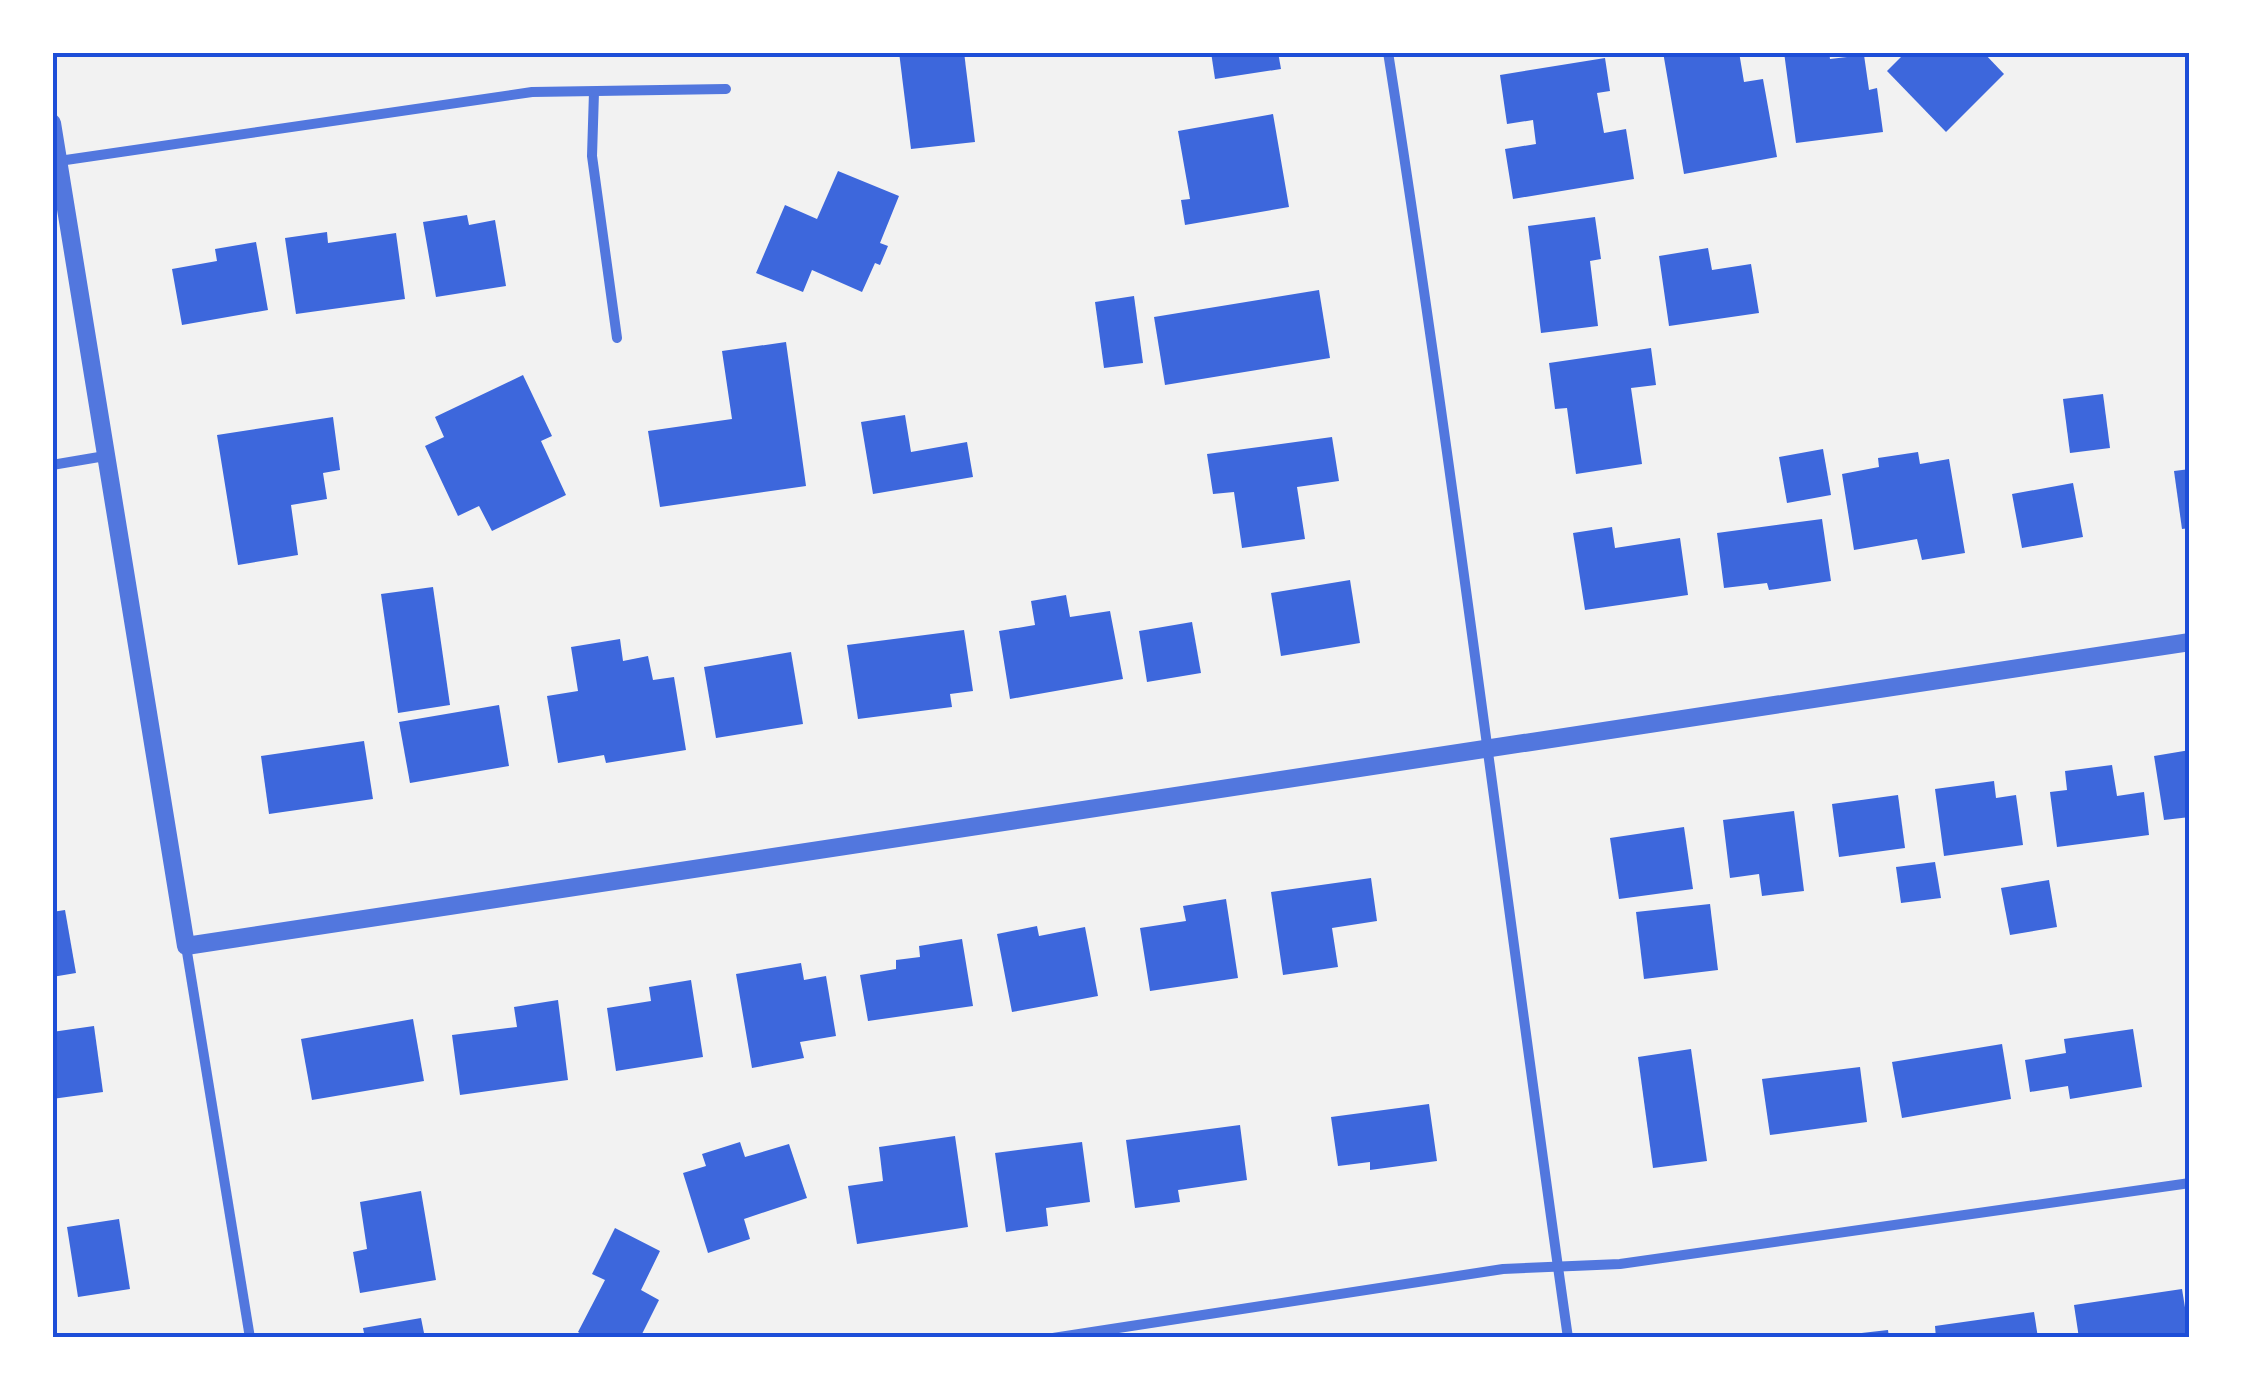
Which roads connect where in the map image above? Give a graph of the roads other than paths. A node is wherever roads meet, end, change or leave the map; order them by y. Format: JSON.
{"nodes":[{"id":1,"x":1388,"y":52,"type":"edge"},
{"id":2,"x":726,"y":89,"type":"dead end"},
{"id":3,"x":594,"y":92,"type":"junction"},
{"id":4,"x":52,"y":123,"type":"edge"},
{"id":5,"x":59,"y":162,"type":"junction"},
{"id":6,"x":617,"y":338,"type":"dead end"},
{"id":7,"x":105,"y":456,"type":"junction"},
{"id":8,"x":52,"y":465,"type":"edge"},
{"id":9,"x":2190,"y":642,"type":"edge"},
{"id":10,"x":1488,"y":748,"type":"junction"},
{"id":11,"x":186,"y":946,"type":"junction"},
{"id":12,"x":2190,"y":1183,"type":"edge"},
{"id":13,"x":1558,"y":1266,"type":"junction"},
{"id":14,"x":250,"y":1338,"type":"edge"},
{"id":15,"x":1053,"y":1338,"type":"edge"},
{"id":16,"x":1568,"y":1338,"type":"edge"}],
"edges":[{"from":1,"to":10,"type":"street"},
{"from":2,"to":3,"type":"street"},
{"from":3,"to":5,"type":"street"},
{"from":3,"to":6,"type":"street"},
{"from":4,"to":5,"type":"street"},
{"from":5,"to":7,"type":"street"},
{"from":7,"to":8,"type":"street"},
{"from":7,"to":11,"type":"street"},
{"from":9,"to":10,"type":"street"},
{"from":10,"to":11,"type":"street"},
{"from":10,"to":13,"type":"street"},
{"from":11,"to":14,"type":"street"},
{"from":12,"to":13,"type":"street"},
{"from":13,"to":15,"type":"street"},
{"from":13,"to":16,"type":"street"}]}
